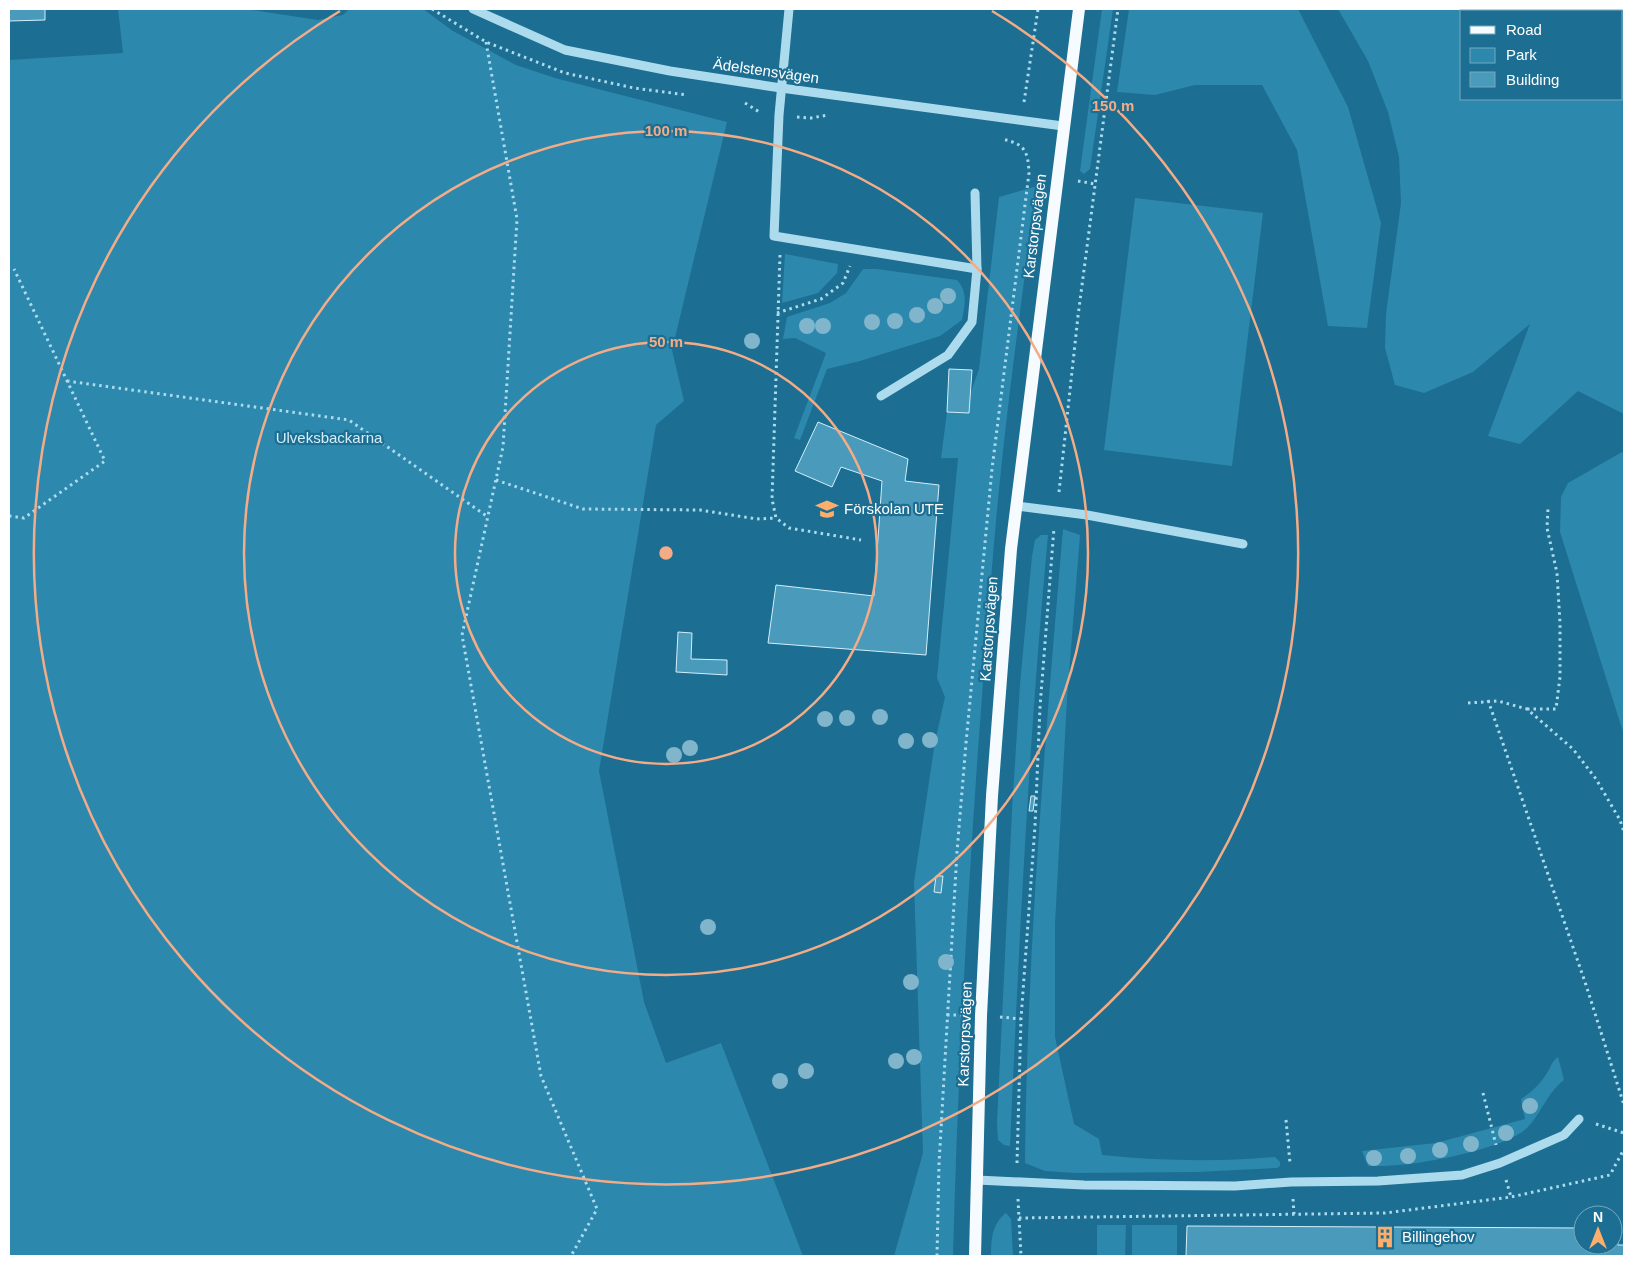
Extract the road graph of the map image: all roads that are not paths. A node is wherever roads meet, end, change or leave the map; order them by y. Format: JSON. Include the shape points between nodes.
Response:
{"nodes":[{"id":1,"x":474,"y":9,"type":"edge"},
{"id":2,"x":789,"y":9,"type":"edge"},
{"id":3,"x":1079,"y":9,"type":"edge"},
{"id":4,"x":781,"y":88,"type":"junction"},
{"id":5,"x":1063,"y":126,"type":"junction"},
{"id":6,"x":975,"y":193,"type":"dead end"},
{"id":7,"x":977,"y":269,"type":"junction"},
{"id":8,"x":882,"y":396,"type":"dead end"},
{"id":9,"x":1018,"y":506,"type":"junction"},
{"id":10,"x":1243,"y":544,"type":"dead end"},
{"id":11,"x":1579,"y":1119,"type":"road end"},
{"id":12,"x":977,"y":1180,"type":"junction"},
{"id":13,"x":975,"y":1256,"type":"edge"}],
"edges":[{"from":1,"to":4,"type":"street","name":"Ädelstensvägen","via":[[565,50]]},
{"from":2,"to":4,"type":"street"},
{"from":3,"to":5,"type":"main road","name":"Karstorpsvägen"},
{"from":4,"to":5,"type":"street","name":"Ädelstensvägen"},
{"from":4,"to":7,"type":"street","via":[[774,236]]},
{"from":5,"to":9,"type":"main road","name":"Karstorpsvägen"},
{"from":6,"to":7,"type":"street"},
{"from":7,"to":8,"type":"street","via":[[972,322],[948,355]]},
{"from":9,"to":10,"type":"street","via":[[1088,515]]},
{"from":9,"to":12,"type":"main road","name":"Karstorpsvägen","via":[[1011,549],[992,796]]},
{"from":11,"to":12,"type":"street","via":[[1564,1135],[1500,1163],[1462,1175],[1235,1186]]},
{"from":12,"to":13,"type":"main road","name":"Karstorpsvägen"}]}
